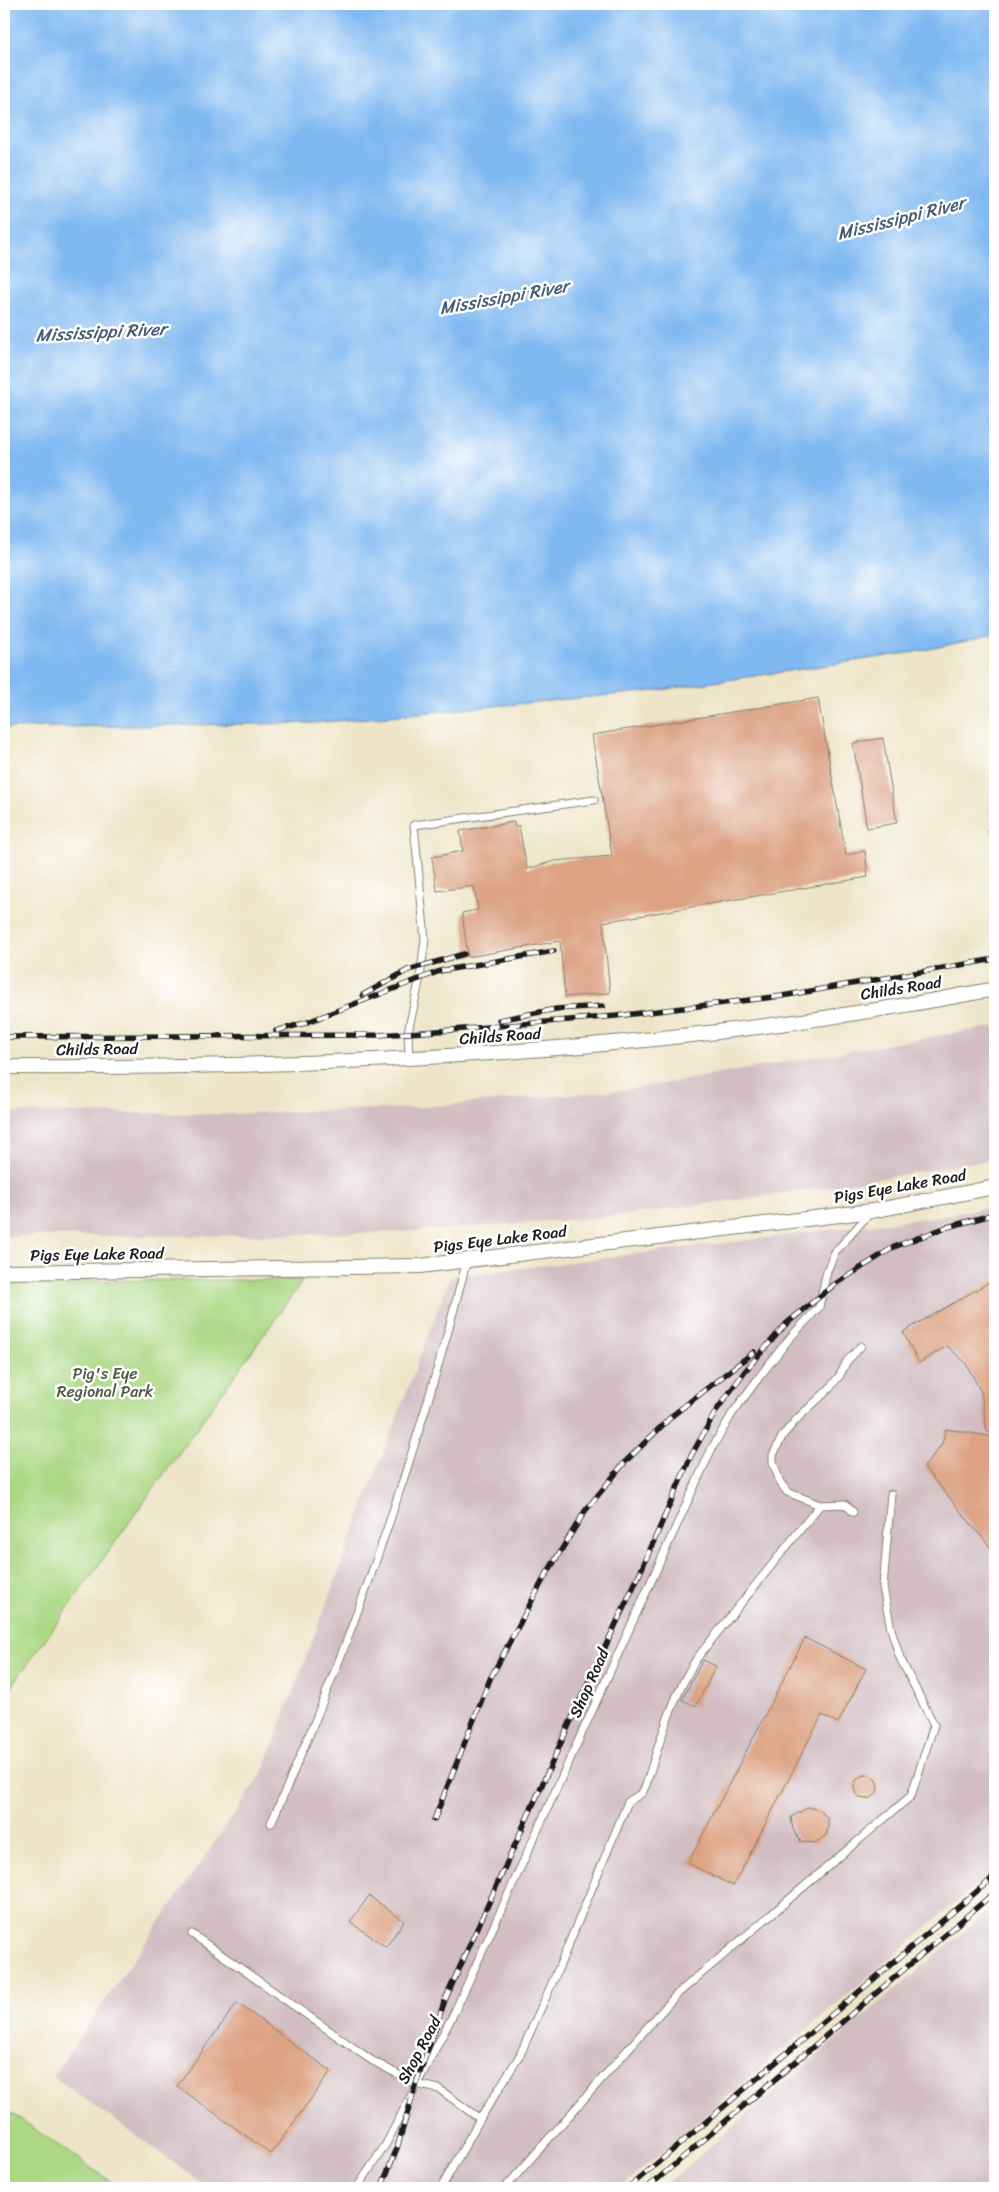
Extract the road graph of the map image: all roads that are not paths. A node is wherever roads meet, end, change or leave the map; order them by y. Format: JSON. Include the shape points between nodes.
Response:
{"nodes":[{"id":1,"x":594,"y":800,"type":"dead end"},
{"id":2,"x":995,"y":989,"type":"edge"},
{"id":3,"x":409,"y":1059,"type":"junction"},
{"id":4,"x":4,"y":1067,"type":"edge"},
{"id":5,"x":995,"y":1187,"type":"edge"},
{"id":6,"x":872,"y":1211,"type":"junction"},
{"id":7,"x":467,"y":1260,"type":"junction"},
{"id":8,"x":4,"y":1272,"type":"edge"},
{"id":9,"x":861,"y":1346,"type":"dead end"},
{"id":10,"x":891,"y":1494,"type":"dead end"},
{"id":11,"x":820,"y":1505,"type":"junction"},
{"id":12,"x":854,"y":1512,"type":"dead end"},
{"id":13,"x":271,"y":1823,"type":"dead end"},
{"id":14,"x":192,"y":1934,"type":"dead end"},
{"id":15,"x":416,"y":2084,"type":"junction"},
{"id":16,"x":480,"y":2119,"type":"junction"},
{"id":17,"x":357,"y":2188,"type":"edge"},
{"id":18,"x":441,"y":2188,"type":"edge"},
{"id":19,"x":506,"y":2188,"type":"edge"}],
"edges":[{"from":1,"to":3,"type":"lane","via":[[414,825],[425,939],[408,1032]]},
{"from":2,"to":3,"type":"street","name":"Childs Road","via":[[782,1025],[651,1041]]},
{"from":3,"to":4,"type":"street","name":"Childs Road"},
{"from":5,"to":6,"type":"street","name":"Pigs Eye Lake Road"},
{"from":6,"to":7,"type":"street","name":"Pigs Eye Lake Road"},
{"from":6,"to":15,"type":"lane","name":"Shop Road","via":[[835,1252],[827,1271],[820,1307],[760,1376],[712,1448],[455,2011]]},
{"from":7,"to":8,"type":"street","name":"Pigs Eye Lake Road","via":[[420,1266]]},
{"from":7,"to":13,"type":"lane","via":[[446,1342],[370,1578]]},
{"from":9,"to":11,"type":"lane","via":[[829,1389],[783,1435],[773,1455],[780,1482],[788,1492]]},
{"from":10,"to":19,"type":"lane","via":[[883,1587],[900,1658],[934,1725],[910,1796],[676,1995]]},
{"from":11,"to":12,"type":"lane","via":[[845,1504]]},
{"from":11,"to":16,"type":"lane","via":[[688,1672],[671,1709],[646,1785],[642,1793],[628,1802],[520,2055]]},
{"from":14,"to":15,"type":"lane","via":[[372,2060]]},
{"from":15,"to":16,"type":"lane","via":[[439,2089]]},
{"from":15,"to":17,"type":"lane","name":"Shop Road","via":[[386,2144]]},
{"from":16,"to":18,"type":"lane"}]}
